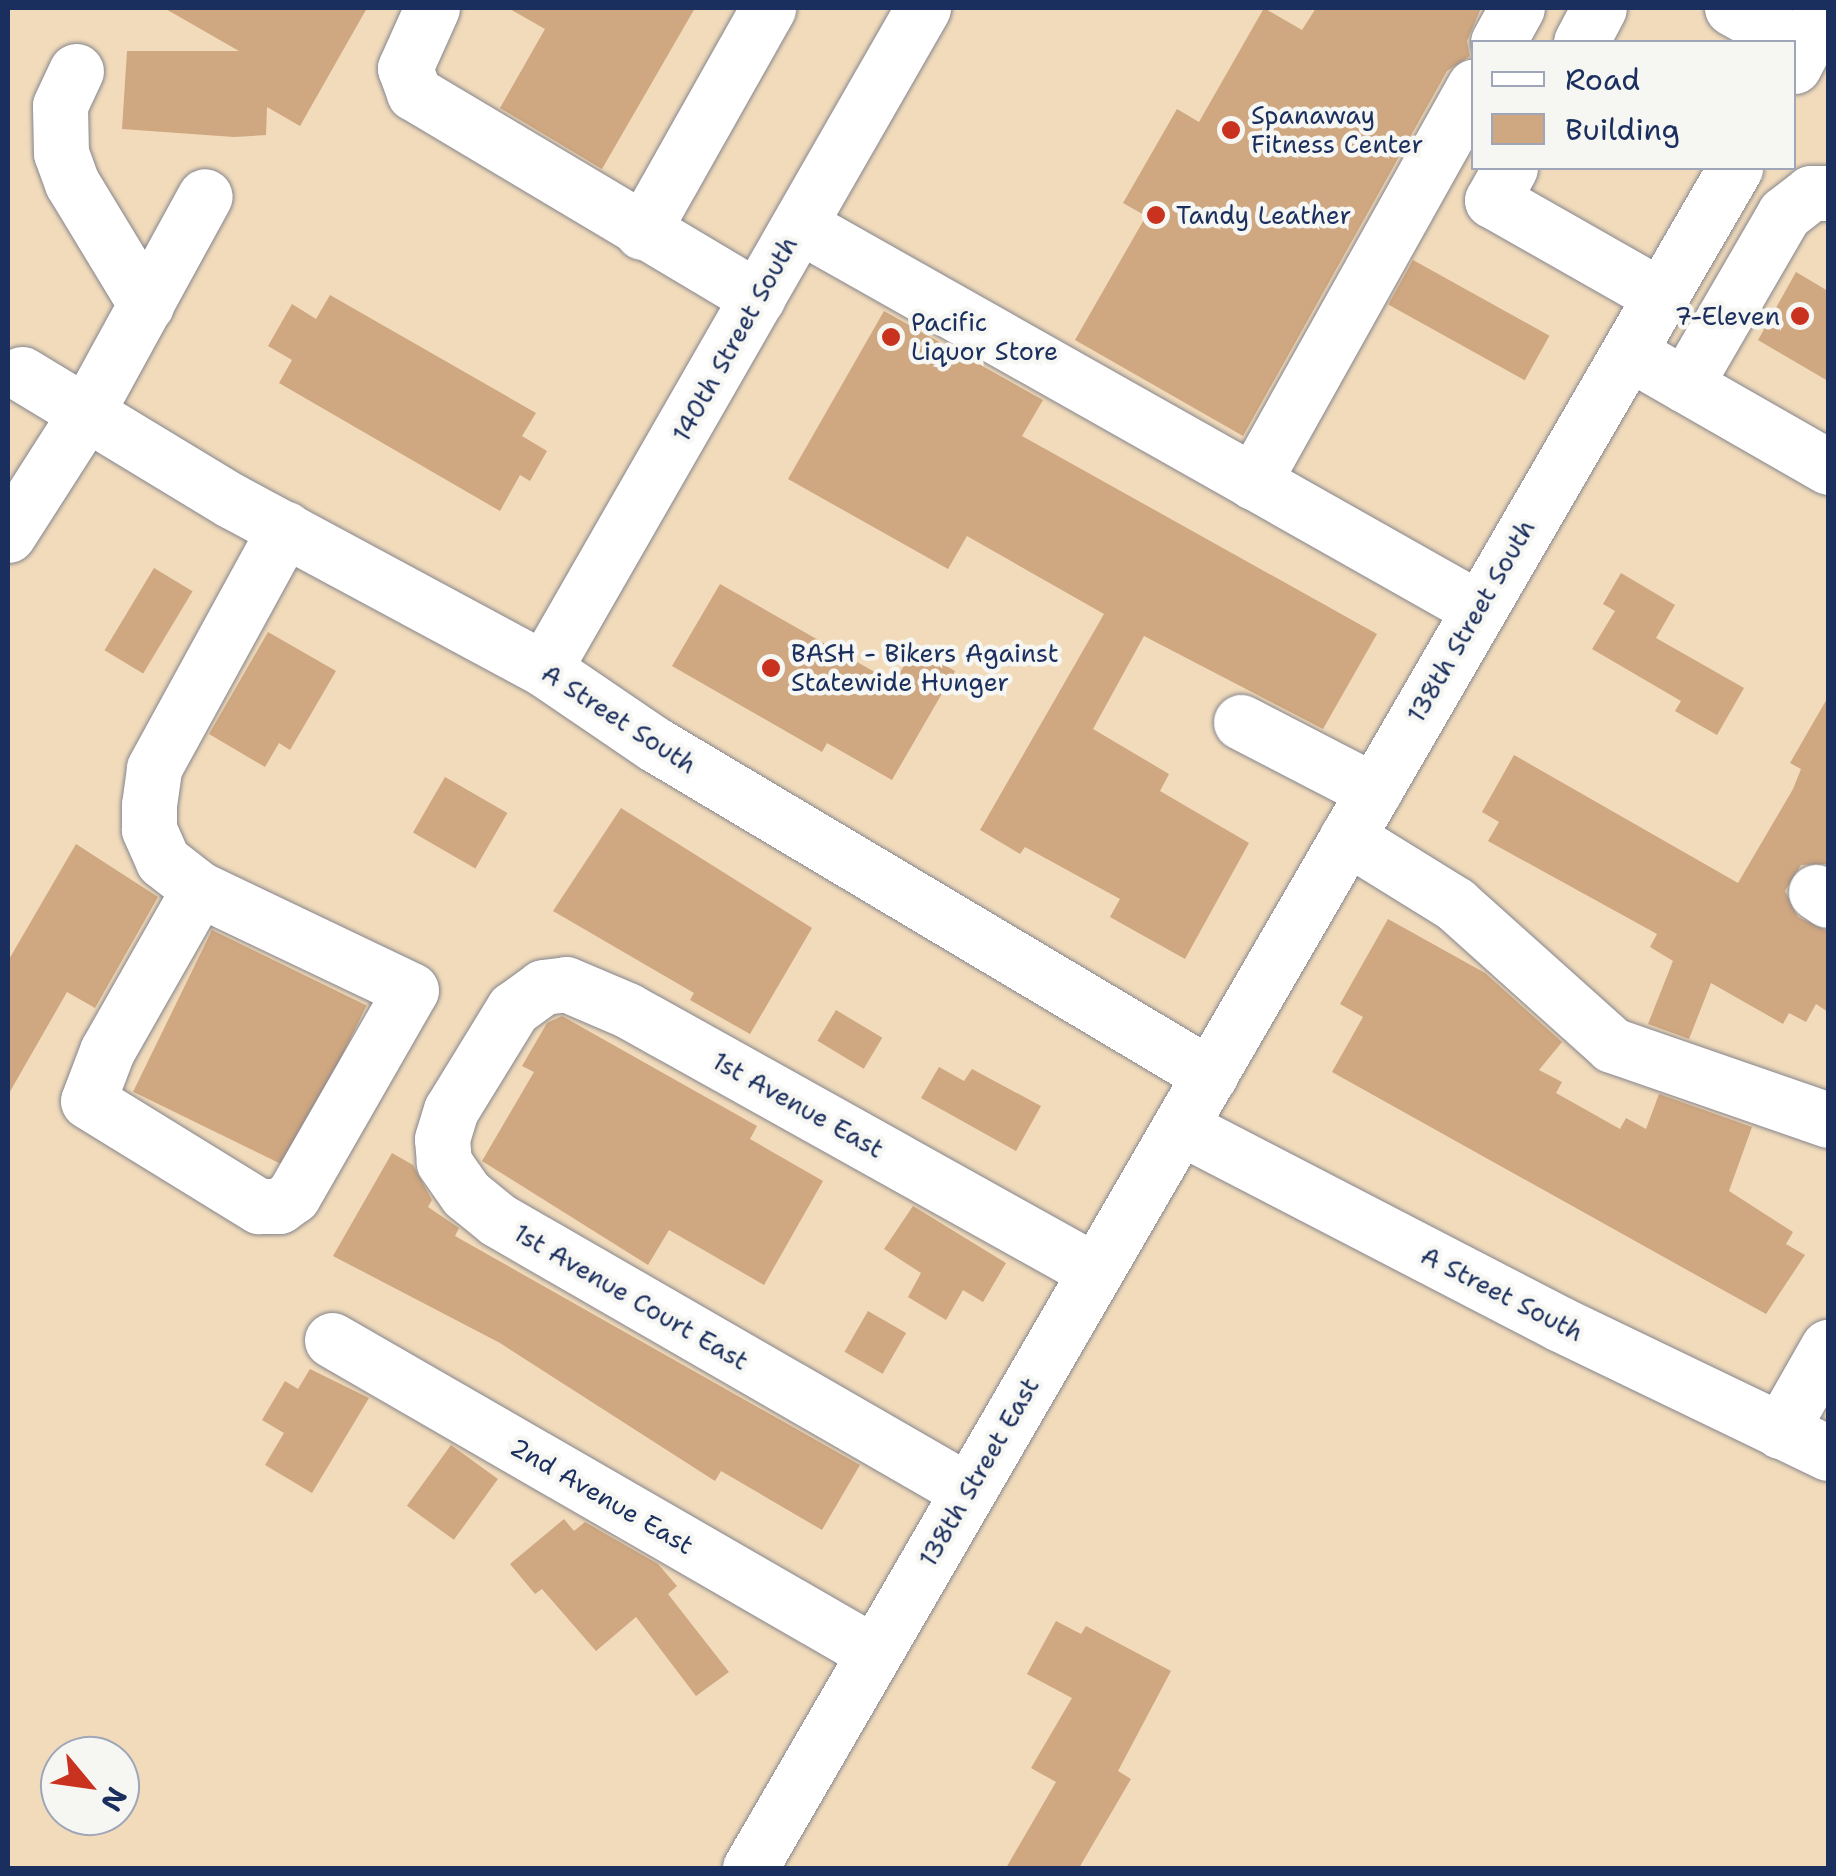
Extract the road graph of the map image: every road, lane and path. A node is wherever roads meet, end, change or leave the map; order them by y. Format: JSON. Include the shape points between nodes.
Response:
{"nodes":[{"id":1,"x":432,"y":8,"type":"edge"},
{"id":2,"x":768,"y":8,"type":"edge"},
{"id":3,"x":923,"y":8,"type":"edge"},
{"id":4,"x":1518,"y":8,"type":"edge"},
{"id":5,"x":1600,"y":8,"type":"edge"},
{"id":6,"x":1732,"y":8,"type":"edge"},
{"id":7,"x":1499,"y":40,"type":"edge"},
{"id":8,"x":1582,"y":40,"type":"edge"},
{"id":9,"x":1806,"y":45,"type":"edge"},
{"id":10,"x":76,"y":71,"type":"dead end"},
{"id":11,"x":1471,"y":91,"type":"edge"},
{"id":12,"x":1733,"y":170,"type":"edge"},
{"id":13,"x":1501,"y":184,"type":"edge"},
{"id":14,"x":1828,"y":192,"type":"edge"},
{"id":15,"x":205,"y":196,"type":"dead end"},
{"id":16,"x":799,"y":225,"type":"junction"},
{"id":17,"x":642,"y":232,"type":"junction"},
{"id":18,"x":1661,"y":296,"type":"junction"},
{"id":19,"x":758,"y":298,"type":"junction"},
{"id":20,"x":146,"y":305,"type":"junction"},
{"id":21,"x":1628,"y":352,"type":"junction"},
{"id":22,"x":22,"y":374,"type":"dead end"},
{"id":23,"x":1686,"y":384,"type":"junction"},
{"id":24,"x":86,"y":413,"type":"junction"},
{"id":25,"x":1824,"y":454,"type":"edge"},
{"id":26,"x":1253,"y":482,"type":"junction"},
{"id":27,"x":285,"y":529,"type":"junction"},
{"id":28,"x":8,"y":535,"type":"edge"},
{"id":29,"x":1479,"y":609,"type":"junction"},
{"id":30,"x":544,"y":670,"type":"junction"},
{"id":31,"x":1240,"y":722,"type":"dead end"},
{"id":32,"x":1360,"y":814,"type":"junction"},
{"id":33,"x":199,"y":889,"type":"junction"},
{"id":34,"x":502,"y":1022,"type":"joint"},
{"id":35,"x":1210,"y":1076,"type":"junction"},
{"id":36,"x":1828,"y":1120,"type":"edge"},
{"id":37,"x":1180,"y":1127,"type":"junction"},
{"id":38,"x":1094,"y":1270,"type":"junction"},
{"id":39,"x":332,"y":1340,"type":"dead end"},
{"id":40,"x":1828,"y":1348,"type":"edge"},
{"id":41,"x":1780,"y":1431,"type":"junction"},
{"id":42,"x":1828,"y":1453,"type":"edge"},
{"id":43,"x":968,"y":1492,"type":"junction"},
{"id":44,"x":873,"y":1652,"type":"junction"},
{"id":45,"x":750,"y":1868,"type":"edge"}],
"edges":[{"from":1,"to":17,"type":"street","via":[[405,68],[414,93]]},
{"from":2,"to":17,"type":"street"},
{"from":3,"to":16,"type":"street","name":"140th Street South"},
{"from":4,"to":7,"type":"street"},
{"from":5,"to":8,"type":"street"},
{"from":6,"to":9,"type":"street"},
{"from":10,"to":20,"type":"street","via":[[60,106],[61,153]]},
{"from":11,"to":26,"type":"street"},
{"from":12,"to":18,"type":"street","name":"138th Street South"},
{"from":13,"to":18,"type":"street"},
{"from":14,"to":23,"type":"street","via":[[1811,193],[1784,214]]},
{"from":15,"to":20,"type":"street"},
{"from":16,"to":19,"type":"street","name":"140th Street South"},
{"from":16,"to":26,"type":"street"},
{"from":17,"to":19,"type":"street"},
{"from":18,"to":21,"type":"street","name":"138th Street South"},
{"from":19,"to":30,"type":"street","name":"140th Street South"},
{"from":20,"to":24,"type":"street"},
{"from":21,"to":23,"type":"street"},
{"from":21,"to":29,"type":"street","name":"138th Street South"},
{"from":22,"to":24,"type":"street","name":"A Street South"},
{"from":23,"to":25,"type":"street"},
{"from":24,"to":27,"type":"street","name":"A Street South"},
{"from":24,"to":28,"type":"street"},
{"from":26,"to":29,"type":"street"},
{"from":27,"to":30,"type":"street","name":"A Street South"},
{"from":27,"to":33,"type":"street","via":[[154,768],[150,829],[164,861]]},
{"from":29,"to":32,"type":"street","name":"138th Street South"},
{"from":30,"to":35,"type":"street","name":"A Street South","via":[[656,745]]},
{"from":31,"to":32,"type":"street"},
{"from":32,"to":35,"type":"street","name":"138th Street South"},
{"from":32,"to":36,"type":"street","via":[[1612,1045]]},
{"from":33,"to":33,"type":"street","via":[[411,990],[293,1196],[279,1206],[259,1206],[88,1101],[107,1051]]},
{"from":34,"to":38,"type":"street","name":"1st Avenue East","via":[[532,993],[554,984],[600,996]]},
{"from":34,"to":43,"type":"street","name":"1st Avenue Court East","via":[[444,1124],[444,1162],[466,1194],[520,1234]]},
{"from":35,"to":37,"type":"street","name":"138th Street East"},
{"from":37,"to":38,"type":"street","name":"138th Street East"},
{"from":37,"to":41,"type":"street","name":"A Street South"},
{"from":38,"to":43,"type":"street","name":"138th Street East"},
{"from":39,"to":44,"type":"street","name":"2nd Avenue East"},
{"from":40,"to":41,"type":"street"},
{"from":41,"to":42,"type":"street","name":"A Street South"},
{"from":43,"to":44,"type":"street","name":"138th Street East"},
{"from":44,"to":45,"type":"street","name":"138th Street East"}]}
